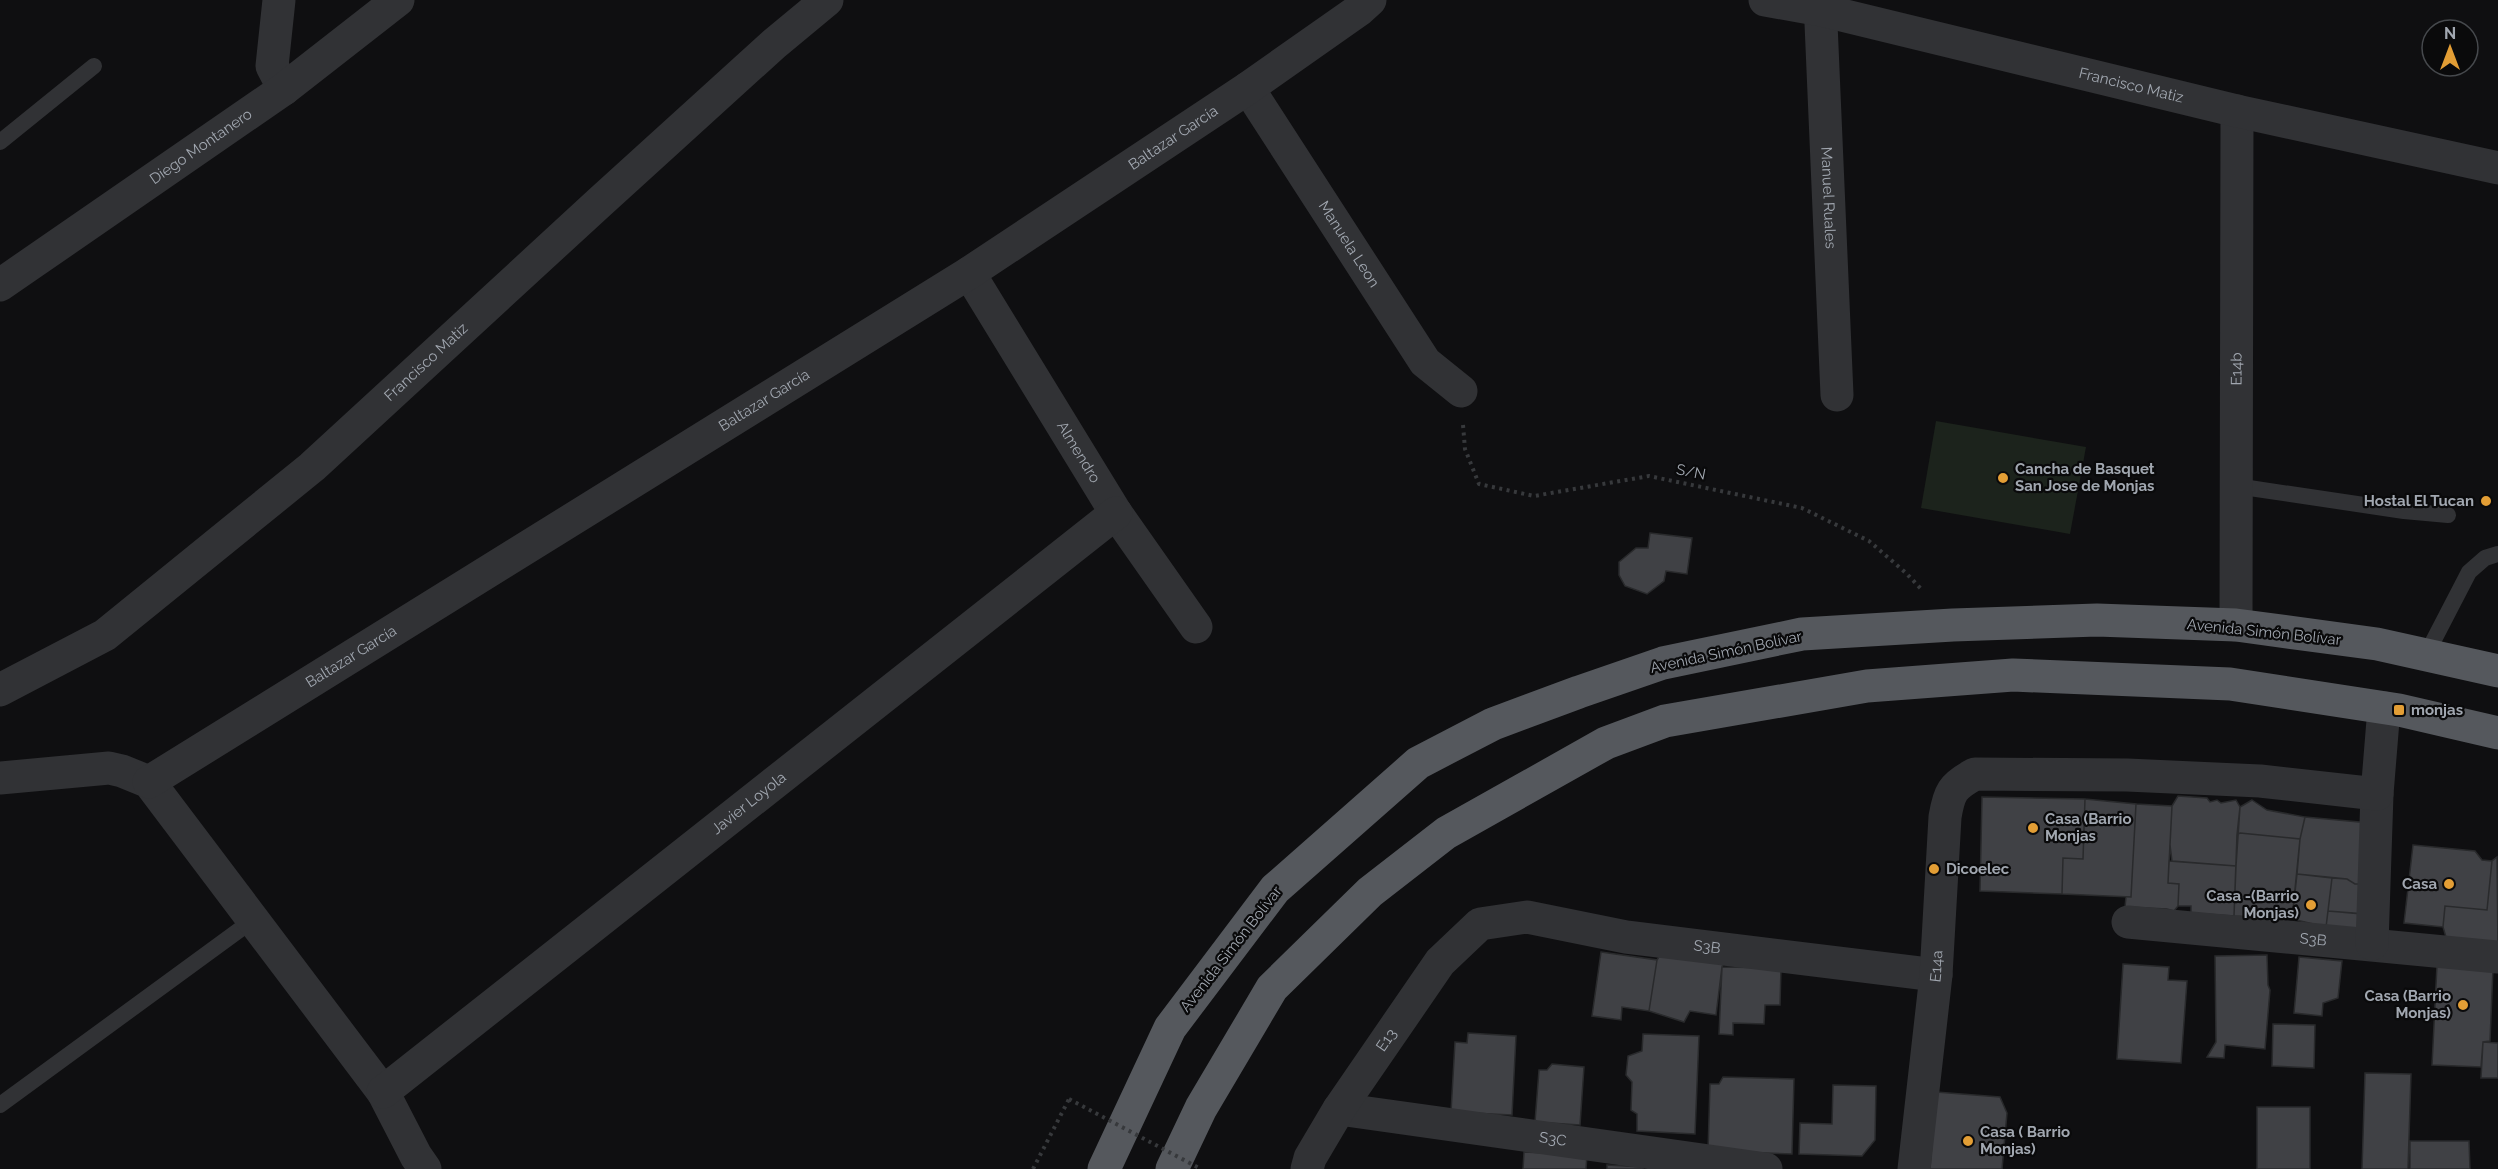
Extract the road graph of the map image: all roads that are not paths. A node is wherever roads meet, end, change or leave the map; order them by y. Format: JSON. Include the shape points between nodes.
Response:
{"nodes":[{"id":1,"x":279,"y":0,"type":"edge"},
{"id":2,"x":398,"y":0,"type":"edge"},
{"id":3,"x":827,"y":0,"type":"edge"},
{"id":4,"x":1370,"y":0,"type":"edge"},
{"id":5,"x":1765,"y":0,"type":"edge"},
{"id":6,"x":1821,"y":5,"type":"edge"},
{"id":7,"x":94,"y":66,"type":"dead end"},
{"id":8,"x":1248,"y":88,"type":"junction"},
{"id":9,"x":284,"y":89,"type":"junction"},
{"id":10,"x":2237,"y":111,"type":"junction"},
{"id":11,"x":0,"y":142,"type":"edge"},
{"id":12,"x":2498,"y":168,"type":"edge"},
{"id":13,"x":969,"y":273,"type":"junction"},
{"id":14,"x":0,"y":285,"type":"edge"},
{"id":15,"x":1461,"y":391,"type":"road end"},
{"id":16,"x":1837,"y":395,"type":"dead end"},
{"id":17,"x":2236,"y":486,"type":"junction"},
{"id":18,"x":1116,"y":513,"type":"junction"},
{"id":19,"x":2448,"y":515,"type":"dead end"},
{"id":20,"x":2498,"y":554,"type":"edge"},
{"id":21,"x":2236,"y":626,"type":"junction"},
{"id":22,"x":1196,"y":627,"type":"dead end"},
{"id":23,"x":2426,"y":655,"type":"junction"},
{"id":24,"x":2498,"y":671,"type":"edge"},
{"id":25,"x":0,"y":690,"type":"edge"},
{"id":26,"x":2384,"y":708,"type":"junction"},
{"id":27,"x":2498,"y":733,"type":"edge"},
{"id":28,"x":0,"y":778,"type":"edge"},
{"id":29,"x":149,"y":782,"type":"junction"},
{"id":30,"x":2378,"y":794,"type":"junction"},
{"id":31,"x":253,"y":920,"type":"junction"},
{"id":32,"x":2128,"y":922,"type":"dead end"},
{"id":33,"x":1480,"y":924,"type":"joint"},
{"id":34,"x":2372,"y":944,"type":"junction"},
{"id":35,"x":2498,"y":957,"type":"edge"},
{"id":36,"x":1936,"y":975,"type":"junction"},
{"id":37,"x":383,"y":1092,"type":"junction"},
{"id":38,"x":0,"y":1105,"type":"edge"},
{"id":39,"x":1339,"y":1109,"type":"junction"},
{"id":40,"x":413,"y":1165,"type":"edge"},
{"id":41,"x":1104,"y":1169,"type":"edge"},
{"id":42,"x":1172,"y":1169,"type":"edge"},
{"id":43,"x":1306,"y":1169,"type":"edge"},
{"id":44,"x":1766,"y":1169,"type":"edge"},
{"id":45,"x":1914,"y":1169,"type":"edge"}],
"edges":[{"from":1,"to":9,"type":"street","via":[[272,66]]},
{"from":2,"to":9,"type":"street","name":"Diego Montanero"},
{"from":3,"to":25,"type":"street","name":"Francisco Matiz","via":[[774,44],[312,467],[105,635]]},
{"from":4,"to":8,"type":"street","name":"Baltazar García"},
{"from":5,"to":6,"type":"street","name":"Francisco Matiz"},
{"from":6,"to":10,"type":"street","name":"Francisco Matiz"},
{"from":6,"to":16,"type":"street","name":"Manuel Ruales"},
{"from":7,"to":11,"type":"lane"},
{"from":8,"to":13,"type":"street","name":"Baltazar García"},
{"from":8,"to":15,"type":"street","name":"Manuela Leon","via":[[1425,362]]},
{"from":9,"to":14,"type":"street","name":"Diego Montanero"},
{"from":10,"to":12,"type":"street","name":"Francisco Matiz"},
{"from":10,"to":17,"type":"street","name":"E14b"},
{"from":13,"to":18,"type":"street","name":"Almendro"},
{"from":13,"to":29,"type":"street","name":"Baltazar García"},
{"from":17,"to":19,"type":"lane"},
{"from":17,"to":21,"type":"street","name":"E14b"},
{"from":18,"to":22,"type":"street","name":"Almendro"},
{"from":18,"to":37,"type":"street","name":"Javier Loyola"},
{"from":20,"to":23,"type":"lane","via":[[2485,558],[2469,572]]},
{"from":21,"to":23,"type":"highway","name":"Avenida Simón Bolívar","via":[[2377,644]]},
{"from":21,"to":41,"type":"highway","name":"Avenida Simón Bolívar","via":[[2097,620],[1802,634],[1663,663],[1493,724],[1418,763],[1275,889],[1170,1028]]},
{"from":23,"to":24,"type":"highway","name":"Avenida Simón Bolívar"},
{"from":26,"to":27,"type":"highway"},
{"from":26,"to":30,"type":"street"},
{"from":26,"to":42,"type":"highway","via":[[2230,684],[2013,675],[1867,686],[1665,721],[1606,743],[1446,833],[1370,892],[1272,988],[1201,1108]]},
{"from":28,"to":29,"type":"street","via":[[109,768]]},
{"from":29,"to":31,"type":"street"},
{"from":30,"to":34,"type":"street"},
{"from":30,"to":36,"type":"street","name":"E14a","via":[[2260,781],[1975,774],[1959,782],[1949,795]]},
{"from":31,"to":37,"type":"street"},
{"from":31,"to":38,"type":"lane"},
{"from":32,"to":34,"type":"street","name":"S3B"},
{"from":33,"to":36,"type":"street","name":"S3B","via":[[1527,917],[1626,937]]},
{"from":33,"to":39,"type":"street","name":"E13","via":[[1440,962]]},
{"from":34,"to":35,"type":"street","name":"S3B"},
{"from":36,"to":45,"type":"street","name":"E14a"},
{"from":37,"to":40,"type":"street"},
{"from":39,"to":43,"type":"street","name":"E13"},
{"from":39,"to":44,"type":"street","name":"S3C"}]}
